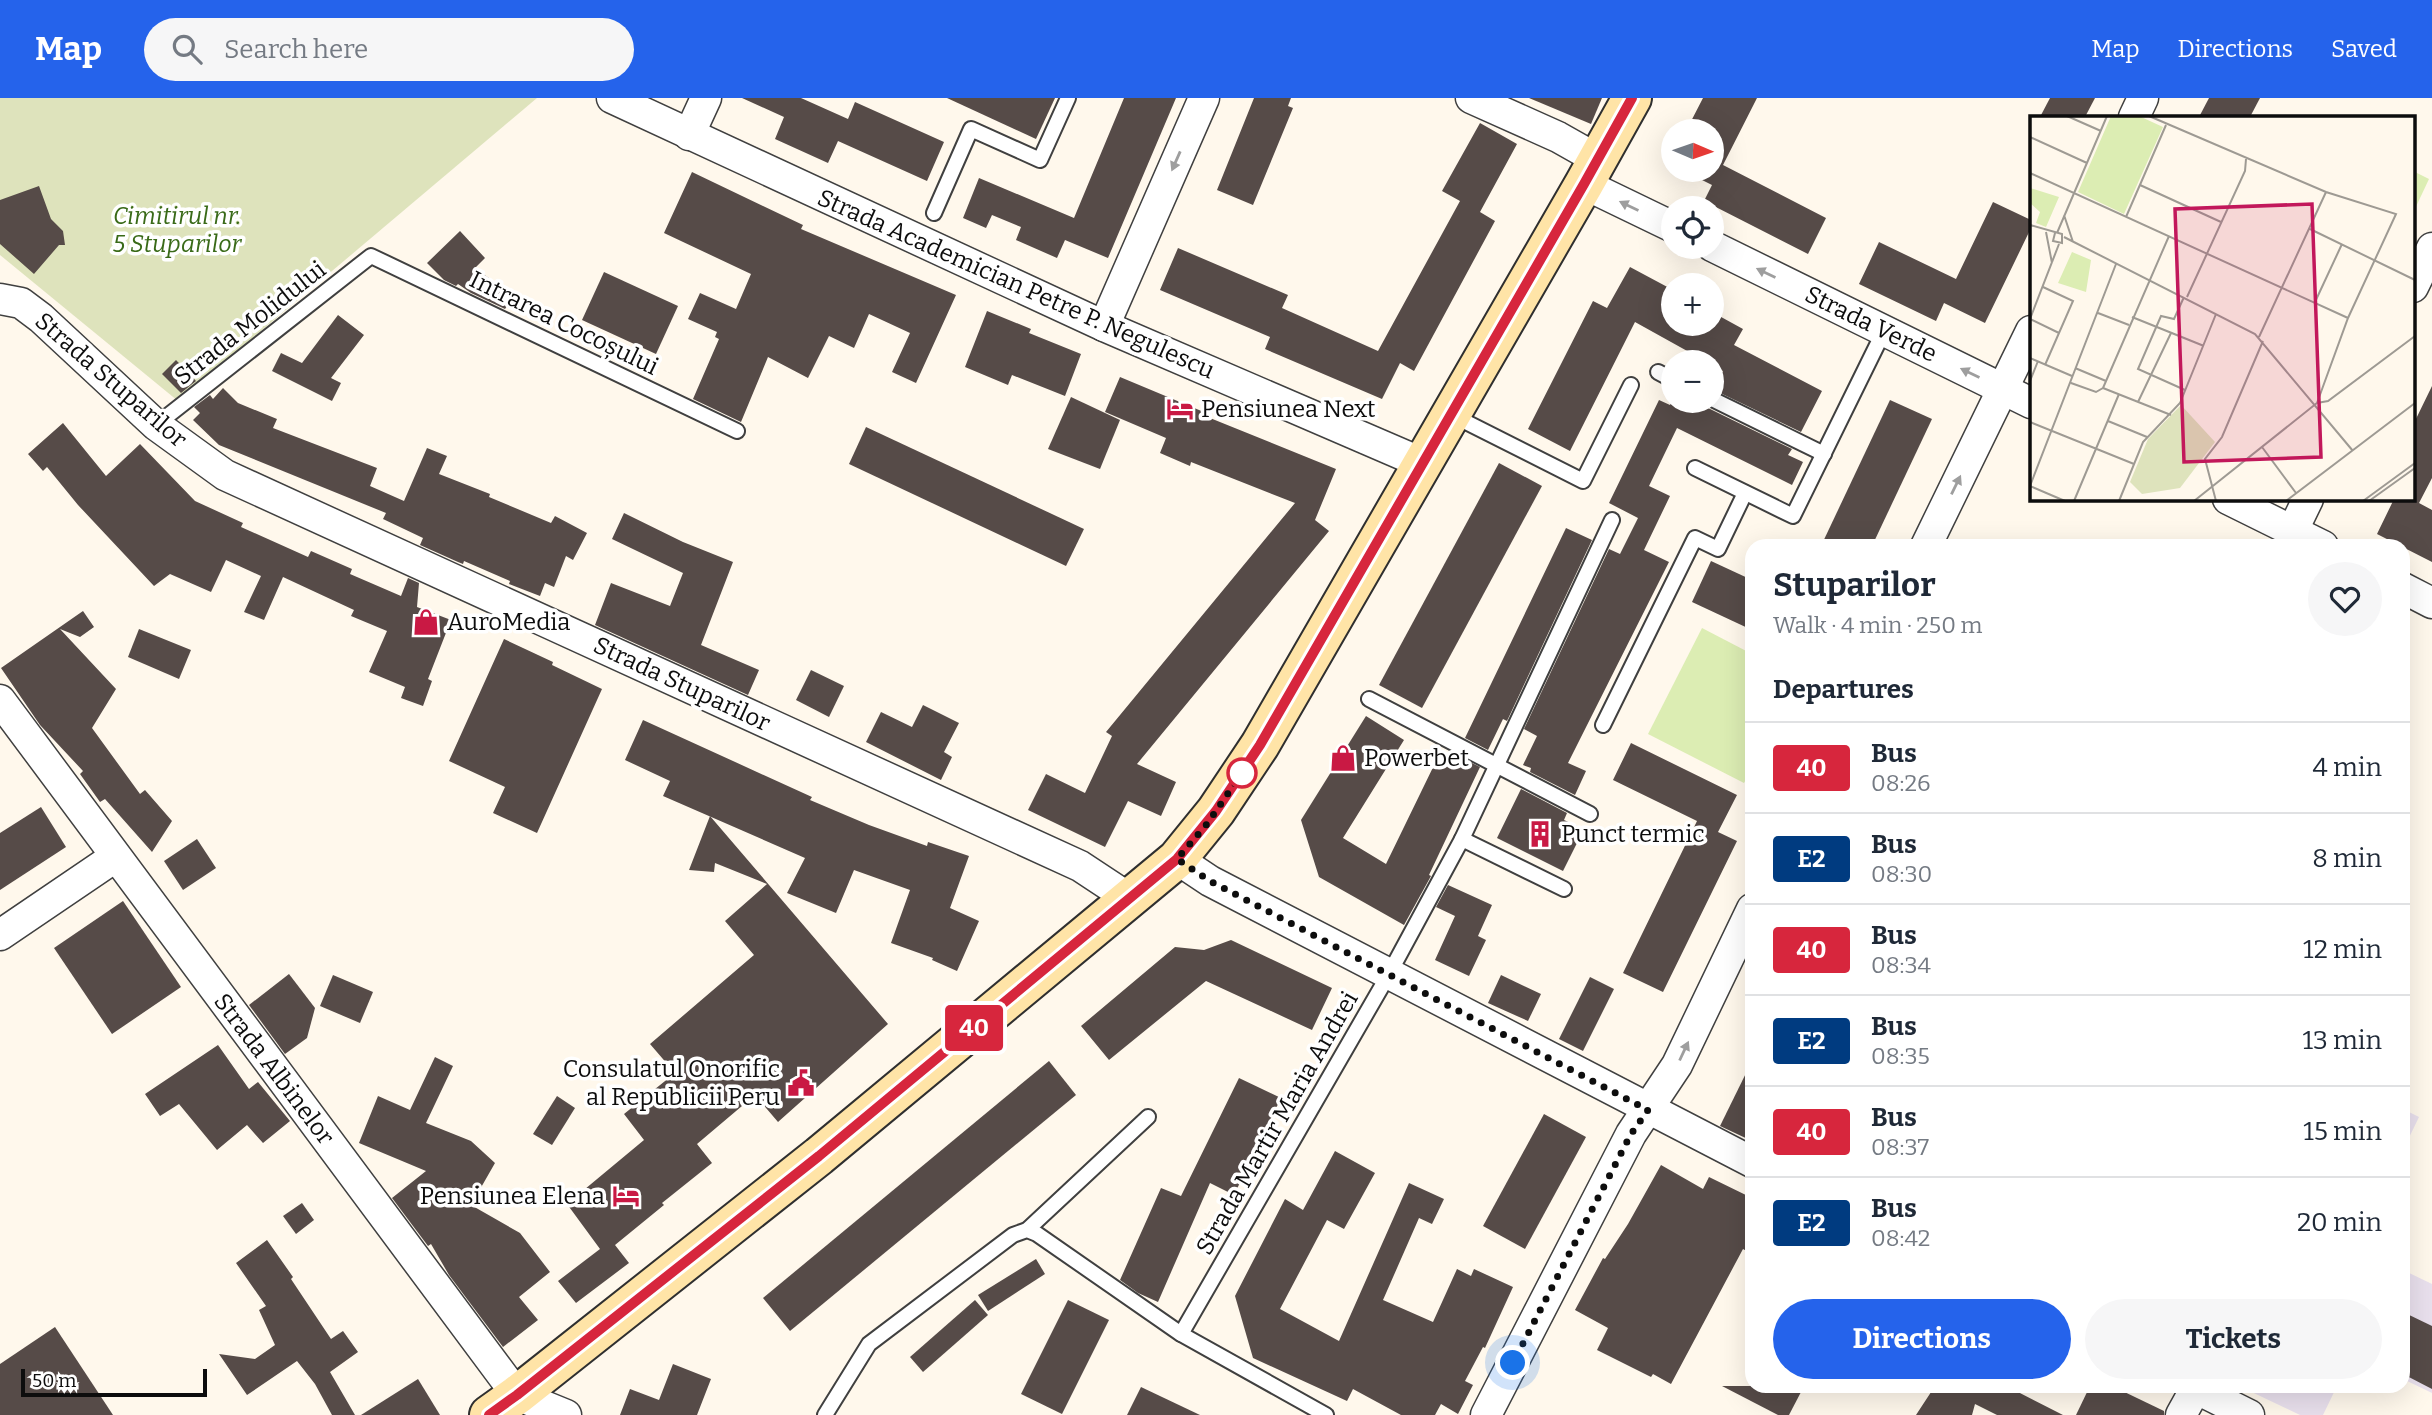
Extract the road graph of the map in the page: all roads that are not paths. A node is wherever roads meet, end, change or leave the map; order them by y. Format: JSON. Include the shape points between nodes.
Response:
{"nodes":[{"id":1,"x":612,"y":98,"type":"edge"},
{"id":2,"x":706,"y":98,"type":"edge"},
{"id":3,"x":1068,"y":98,"type":"edge"},
{"id":4,"x":1204,"y":98,"type":"edge"},
{"id":5,"x":1471,"y":98,"type":"edge"},
{"id":6,"x":1632,"y":98,"type":"edge"},
{"id":7,"x":2143,"y":98,"type":"edge"},
{"id":8,"x":2134,"y":116,"type":"edge"},
{"id":9,"x":689,"y":135,"type":"junction"},
{"id":10,"x":1590,"y":171,"type":"junction"},
{"id":11,"x":934,"y":213,"type":"dead end"},
{"id":12,"x":1661,"y":219,"type":"edge"},
{"id":13,"x":2432,"y":248,"type":"edge"},
{"id":14,"x":1724,"y":252,"type":"edge"},
{"id":15,"x":371,"y":256,"type":"joint"},
{"id":16,"x":2414,"y":285,"type":"edge"},
{"id":17,"x":0,"y":299,"type":"edge"},
{"id":18,"x":1104,"y":326,"type":"junction"},
{"id":19,"x":1884,"y":331,"type":"junction"},
{"id":20,"x":2030,"y":333,"type":"edge"},
{"id":21,"x":1658,"y":372,"type":"dead end"},
{"id":22,"x":1661,"y":374,"type":"edge"},
{"id":23,"x":1631,"y":385,"type":"dead end"},
{"id":24,"x":2003,"y":389,"type":"junction"},
{"id":25,"x":2030,"y":402,"type":"edge"},
{"id":26,"x":1724,"y":404,"type":"edge"},
{"id":27,"x":1450,"y":414,"type":"junction"},
{"id":28,"x":156,"y":425,"type":"junction"},
{"id":29,"x":737,"y":431,"type":"dead end"},
{"id":30,"x":1824,"y":454,"type":"junction"},
{"id":31,"x":1422,"y":463,"type":"junction"},
{"id":32,"x":1695,"y":468,"type":"dead end"},
{"id":33,"x":1745,"y":493,"type":"junction"},
{"id":34,"x":2230,"y":500,"type":"edge"},
{"id":35,"x":2308,"y":500,"type":"edge"},
{"id":36,"x":1612,"y":520,"type":"dead end"},
{"id":37,"x":2293,"y":530,"type":"junction"},
{"id":38,"x":1929,"y":539,"type":"edge"},
{"id":39,"x":2310,"y":539,"type":"edge"},
{"id":40,"x":2410,"y":592,"type":"edge"},
{"id":41,"x":2432,"y":603,"type":"edge"},
{"id":42,"x":1368,"y":699,"type":"dead end"},
{"id":43,"x":0,"y":700,"type":"edge"},
{"id":44,"x":1603,"y":725,"type":"dead end"},
{"id":45,"x":1497,"y":766,"type":"junction"},
{"id":46,"x":1590,"y":814,"type":"dead end"},
{"id":47,"x":1462,"y":839,"type":"junction"},
{"id":48,"x":115,"y":857,"type":"junction"},
{"id":49,"x":1177,"y":859,"type":"junction"},
{"id":50,"x":1564,"y":889,"type":"dead end"},
{"id":51,"x":1130,"y":899,"type":"junction"},
{"id":52,"x":1745,"y":924,"type":"edge"},
{"id":53,"x":0,"y":935,"type":"edge"},
{"id":54,"x":1389,"y":974,"type":"junction"},
{"id":55,"x":1648,"y":1110,"type":"junction"},
{"id":56,"x":1148,"y":1117,"type":"dead end"},
{"id":57,"x":1745,"y":1159,"type":"edge"},
{"id":58,"x":1027,"y":1230,"type":"junction"},
{"id":59,"x":1181,"y":1334,"type":"junction"},
{"id":60,"x":2190,"y":1393,"type":"edge"},
{"id":61,"x":2205,"y":1393,"type":"edge"},
{"id":62,"x":509,"y":1408,"type":"edge"},
{"id":63,"x":1492,"y":1413,"type":"edge"},
{"id":64,"x":566,"y":1415,"type":"edge"},
{"id":65,"x":825,"y":1415,"type":"edge"},
{"id":66,"x":1326,"y":1415,"type":"edge"},
{"id":67,"x":2181,"y":1415,"type":"edge"},
{"id":68,"x":2249,"y":1415,"type":"edge"}],
"edges":[{"from":1,"to":9,"type":"street","name":"Strada Academician Petre P. Negulescu"},
{"from":2,"to":9,"type":"street"},
{"from":3,"to":11,"type":"lane","via":[[1040,160],[971,129]]},
{"from":4,"to":18,"type":"street","one_way":true},
{"from":5,"to":10,"type":"street","via":[[1558,137]]},
{"from":6,"to":10,"type":"main road"},
{"from":7,"to":8,"type":"street"},
{"from":9,"to":18,"type":"street","name":"Strada Academician Petre P. Negulescu"},
{"from":12,"to":10,"type":"street","one_way":true},
{"from":10,"to":27,"type":"main road"},
{"from":13,"to":16,"type":"street"},
{"from":19,"to":14,"type":"street","name":"Strada Verde","one_way":true},
{"from":15,"to":28,"type":"lane","name":"Strada Molidului"},
{"from":15,"to":29,"type":"lane","name":"Intrarea Cocoșului"},
{"from":17,"to":28,"type":"street","name":"Strada Stuparilor","via":[[21,303],[41,317]]},
{"from":18,"to":31,"type":"street","name":"Strada Academician Petre P. Negulescu"},
{"from":24,"to":19,"type":"street","name":"Strada Verde","one_way":true},
{"from":19,"to":30,"type":"lane"},
{"from":20,"to":24,"type":"street"},
{"from":21,"to":22,"type":"lane"},
{"from":23,"to":27,"type":"lane","via":[[1583,481]]},
{"from":24,"to":25,"type":"street","name":"Strada Verde"},
{"from":38,"to":24,"type":"street","one_way":true},
{"from":26,"to":30,"type":"lane"},
{"from":27,"to":31,"type":"main road"},
{"from":28,"to":51,"type":"street","name":"Strada Stuparilor","via":[[225,475],[1080,866]]},
{"from":30,"to":33,"type":"lane","via":[[1793,516]]},
{"from":31,"to":49,"type":"main road","via":[[1260,745]]},
{"from":32,"to":33,"type":"lane"},
{"from":33,"to":44,"type":"lane","via":[[1718,549],[1695,538]]},
{"from":34,"to":37,"type":"street"},
{"from":35,"to":37,"type":"street"},
{"from":36,"to":45,"type":"lane","name":"Strada Martir Maria Andrei"},
{"from":37,"to":39,"type":"street"},
{"from":40,"to":41,"type":"street"},
{"from":42,"to":45,"type":"lane"},
{"from":43,"to":48,"type":"street","name":"Strada Albinelor"},
{"from":45,"to":46,"type":"lane"},
{"from":45,"to":47,"type":"lane","name":"Strada Martir Maria Andrei"},
{"from":47,"to":50,"type":"lane"},
{"from":47,"to":54,"type":"lane","name":"Strada Martir Maria Andrei"},
{"from":48,"to":53,"type":"street"},
{"from":48,"to":62,"type":"street","name":"Strada Albinelor"},
{"from":49,"to":51,"type":"main road"},
{"from":49,"to":54,"type":"street","via":[[1210,881]]},
{"from":51,"to":62,"type":"main road"},
{"from":55,"to":52,"type":"street","one_way":true,"via":[[1677,1065]]},
{"from":54,"to":55,"type":"street"},
{"from":54,"to":59,"type":"lane","name":"Strada Martir Maria Andrei"},
{"from":55,"to":57,"type":"street"},
{"from":55,"to":63,"type":"street","via":[[1631,1134]]},
{"from":56,"to":58,"type":"lane"},
{"from":58,"to":59,"type":"lane"},
{"from":58,"to":65,"type":"lane","via":[[1013,1235],[869,1344]]},
{"from":59,"to":66,"type":"lane"},
{"from":60,"to":67,"type":"street"},
{"from":61,"to":68,"type":"street"},
{"from":62,"to":64,"type":"street"}]}
